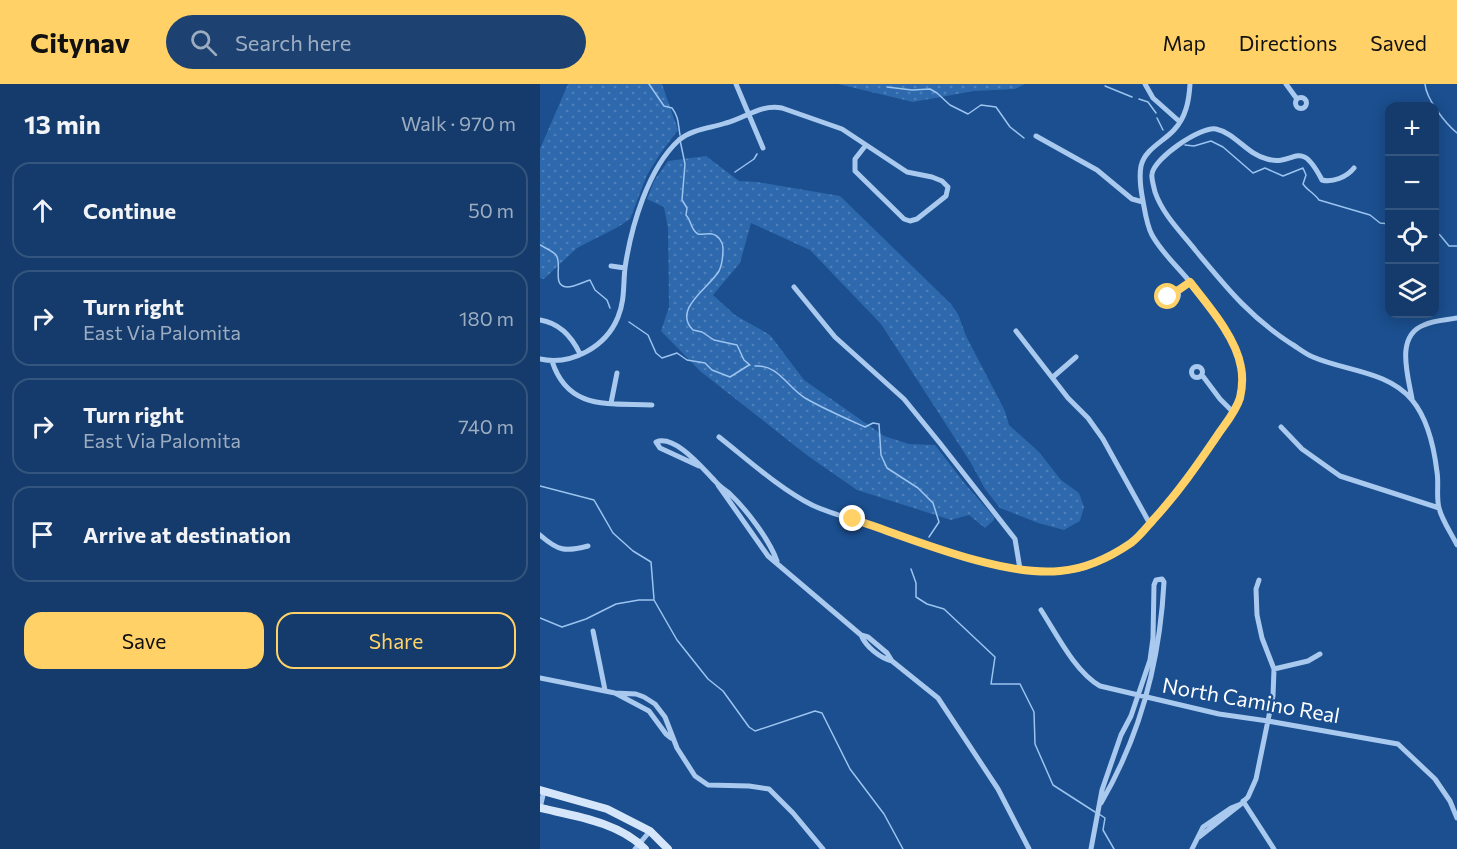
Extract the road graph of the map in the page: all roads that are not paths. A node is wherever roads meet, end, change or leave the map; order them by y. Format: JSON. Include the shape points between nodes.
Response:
{"nodes":[{"id":1,"x":736,"y":84,"type":"edge"},
{"id":2,"x":1144,"y":84,"type":"edge"},
{"id":3,"x":1190,"y":84,"type":"edge"},
{"id":4,"x":1286,"y":84,"type":"edge"},
{"id":5,"x":1297,"y":99,"type":"dead end"},
{"id":6,"x":749,"y":114,"type":"junction"},
{"id":7,"x":1180,"y":122,"type":"junction"},
{"id":8,"x":1036,"y":136,"type":"dead end"},
{"id":9,"x":866,"y":146,"type":"junction"},
{"id":10,"x":764,"y":148,"type":"dead end"},
{"id":11,"x":1354,"y":168,"type":"dead end"},
{"id":12,"x":1143,"y":202,"type":"junction"},
{"id":13,"x":611,"y":266,"type":"dead end"},
{"id":14,"x":625,"y":268,"type":"junction"},
{"id":15,"x":1190,"y":282,"type":"junction"},
{"id":16,"x":794,"y":287,"type":"dead end"},
{"id":17,"x":1177,"y":291,"type":"dead end"},
{"id":18,"x":1457,"y":318,"type":"edge"},
{"id":19,"x":540,"y":320,"type":"edge"},
{"id":20,"x":1016,"y":332,"type":"dead end"},
{"id":21,"x":580,"y":354,"type":"junction"},
{"id":22,"x":1076,"y":357,"type":"dead end"},
{"id":23,"x":540,"y":359,"type":"edge"},
{"id":24,"x":552,"y":361,"type":"junction"},
{"id":25,"x":617,"y":373,"type":"dead end"},
{"id":26,"x":1202,"y":375,"type":"dead end"},
{"id":27,"x":1053,"y":377,"type":"junction"},
{"id":28,"x":1412,"y":399,"type":"junction"},
{"id":29,"x":611,"y":403,"type":"junction"},
{"id":30,"x":652,"y":405,"type":"dead end"},
{"id":31,"x":1233,"y":412,"type":"junction"},
{"id":32,"x":1281,"y":427,"type":"dead end"},
{"id":33,"x":719,"y":437,"type":"dead end"},
{"id":34,"x":699,"y":466,"type":"junction"},
{"id":35,"x":1439,"y":508,"type":"junction"},
{"id":36,"x":1150,"y":524,"type":"junction"},
{"id":37,"x":540,"y":535,"type":"edge"},
{"id":38,"x":1457,"y":545,"type":"edge"},
{"id":39,"x":588,"y":546,"type":"dead end"},
{"id":40,"x":1020,"y":569,"type":"junction"},
{"id":41,"x":1259,"y":580,"type":"dead end"},
{"id":42,"x":1041,"y":610,"type":"dead end"},
{"id":43,"x":593,"y":631,"type":"dead end"},
{"id":44,"x":1320,"y":654,"type":"dead end"},
{"id":45,"x":1274,"y":669,"type":"junction"},
{"id":46,"x":540,"y":678,"type":"edge"},
{"id":47,"x":606,"y":690,"type":"junction"},
{"id":48,"x":615,"y":693,"type":"junction"},
{"id":49,"x":1142,"y":697,"type":"junction"},
{"id":50,"x":1268,"y":721,"type":"junction"},
{"id":51,"x":672,"y":738,"type":"junction"},
{"id":52,"x":542,"y":791,"type":"edge"},
{"id":53,"x":1242,"y":802,"type":"junction"},
{"id":54,"x":1101,"y":804,"type":"junction"},
{"id":55,"x":540,"y":808,"type":"edge"},
{"id":56,"x":1457,"y":818,"type":"edge"},
{"id":57,"x":650,"y":831,"type":"junction"},
{"id":58,"x":637,"y":846,"type":"edge"},
{"id":59,"x":645,"y":849,"type":"edge"},
{"id":60,"x":668,"y":849,"type":"edge"},
{"id":61,"x":823,"y":849,"type":"edge"},
{"id":62,"x":1029,"y":849,"type":"edge"},
{"id":63,"x":1090,"y":849,"type":"edge"},
{"id":64,"x":1192,"y":849,"type":"edge"},
{"id":65,"x":1274,"y":849,"type":"edge"}],
"edges":[{"from":1,"to":6,"type":"street"},
{"from":2,"to":7,"type":"street"},
{"from":3,"to":7,"type":"street","via":[[1188,105]]},
{"from":4,"to":5,"type":"street"},
{"from":6,"to":9,"type":"street","via":[[761,108],[782,108],[842,129]]},
{"from":6,"to":10,"type":"street"},
{"from":6,"to":14,"type":"street","via":[[689,134],[667,152],[639,211]]},
{"from":7,"to":12,"type":"street","via":[[1144,159]]},
{"from":8,"to":12,"type":"street","via":[[1097,170],[1132,199]]},
{"from":9,"to":9,"type":"street","via":[[852,166],[908,223],[948,192],[942,181],[907,172]]},
{"from":11,"to":28,"type":"street","via":[[1340,177],[1322,180],[1308,158],[1297,155],[1266,159],[1221,131],[1209,129],[1168,153],[1152,173],[1166,214],[1252,315],[1313,357],[1385,380]]},
{"from":12,"to":15,"type":"street","via":[[1151,234]]},
{"from":13,"to":14,"type":"street"},
{"from":14,"to":21,"type":"street","via":[[624,300],[614,325],[593,349]]},
{"from":15,"to":17,"type":"street"},
{"from":15,"to":31,"type":"street","via":[[1216,315],[1241,366],[1242,386]]},
{"from":16,"to":40,"type":"street","via":[[835,337],[904,399],[939,441],[1015,538]]},
{"from":18,"to":28,"type":"street","via":[[1429,323],[1411,333],[1406,343],[1406,359]]},
{"from":19,"to":21,"type":"street","via":[[563,330]]},
{"from":20,"to":27,"type":"street"},
{"from":21,"to":24,"type":"street"},
{"from":22,"to":27,"type":"street"},
{"from":23,"to":24,"type":"street"},
{"from":24,"to":29,"type":"street","via":[[561,382],[574,394],[590,402]]},
{"from":25,"to":29,"type":"street"},
{"from":26,"to":31,"type":"street"},
{"from":27,"to":36,"type":"street","via":[[1103,439]]},
{"from":28,"to":35,"type":"street","via":[[1432,444]]},
{"from":29,"to":30,"type":"street"},
{"from":31,"to":36,"type":"street","via":[[1193,473]]},
{"from":32,"to":35,"type":"street","via":[[1302,449],[1340,476]]},
{"from":33,"to":40,"type":"street","via":[[813,505],[932,546]]},
{"from":34,"to":34,"type":"street","via":[[671,442],[656,442],[660,448]]},
{"from":34,"to":62,"type":"street","via":[[753,522],[777,561],[938,698],[998,789]]},
{"from":35,"to":38,"type":"street"},
{"from":36,"to":40,"type":"street","via":[[1133,542],[1085,567],[1038,572]]},
{"from":37,"to":39,"type":"street","via":[[558,549]]},
{"from":41,"to":45,"type":"street","via":[[1259,627]]},
{"from":42,"to":49,"type":"street","name":"North Camino Real","via":[[1089,679],[1105,688]]},
{"from":43,"to":47,"type":"street"},
{"from":44,"to":45,"type":"street"},
{"from":45,"to":50,"type":"street","via":[[1274,696]]},
{"from":46,"to":47,"type":"street"},
{"from":47,"to":48,"type":"street"},
{"from":48,"to":51,"type":"street","via":[[649,711]]},
{"from":48,"to":51,"type":"street","via":[[636,694],[655,704],[665,717]]},
{"from":49,"to":49,"type":"street","via":[[1158,644],[1162,579],[1154,585],[1153,638]]},
{"from":49,"to":50,"type":"street","name":"North Camino Real"},
{"from":49,"to":54,"type":"street","via":[[1139,721]]},
{"from":49,"to":54,"type":"street","via":[[1121,735]]},
{"from":50,"to":53,"type":"street","via":[[1256,779]]},
{"from":50,"to":56,"type":"street","name":"North Camino Real","via":[[1398,744],[1435,778]]},
{"from":51,"to":61,"type":"street","via":[[695,776],[708,785],[768,789]]},
{"from":52,"to":55,"type":"street"},
{"from":52,"to":57,"type":"main road","via":[[607,809]]},
{"from":53,"to":64,"type":"street","via":[[1199,837]]},
{"from":53,"to":65,"type":"street"},
{"from":54,"to":63,"type":"street"},
{"from":55,"to":58,"type":"main road","via":[[621,832]]},
{"from":57,"to":58,"type":"street"},
{"from":57,"to":60,"type":"main road"},
{"from":58,"to":59,"type":"main road"}]}
